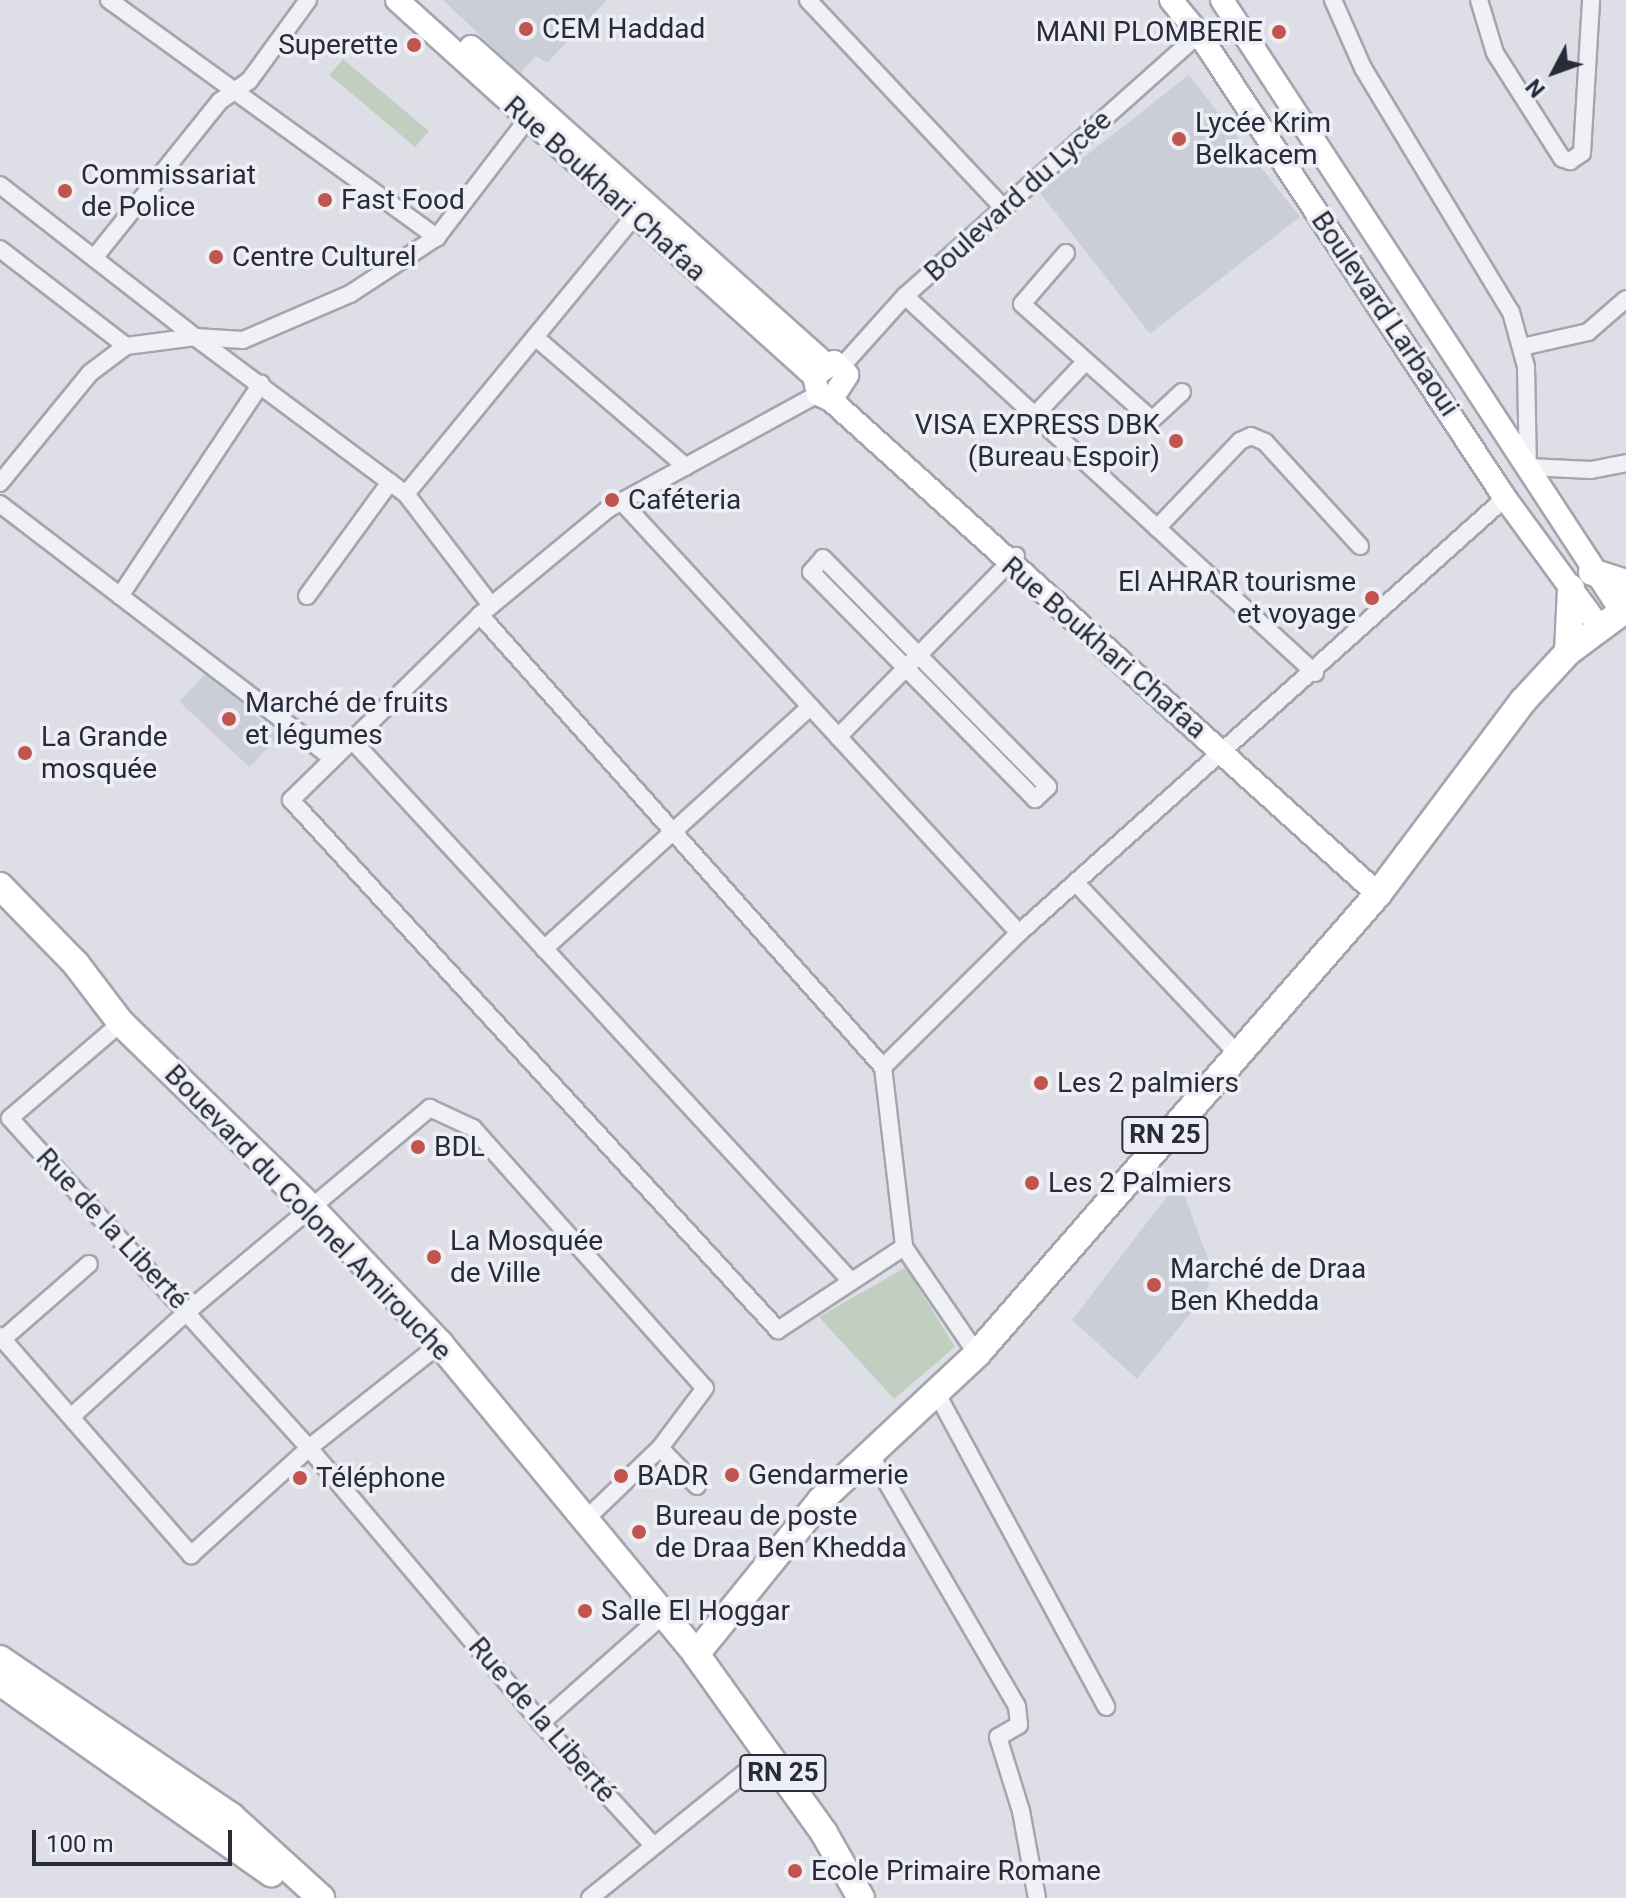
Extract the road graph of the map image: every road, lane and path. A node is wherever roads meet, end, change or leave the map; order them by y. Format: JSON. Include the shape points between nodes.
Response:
{"nodes":[{"id":1,"x":109,"y":0,"type":"edge"},
{"id":2,"x":308,"y":0,"type":"edge"},
{"id":3,"x":397,"y":0,"type":"edge"},
{"id":4,"x":418,"y":0,"type":"edge"},
{"id":5,"x":808,"y":0,"type":"edge"},
{"id":6,"x":1171,"y":0,"type":"edge"},
{"id":7,"x":1222,"y":0,"type":"edge"},
{"id":8,"x":1333,"y":0,"type":"edge"},
{"id":9,"x":1479,"y":0,"type":"edge"},
{"id":10,"x":1591,"y":0,"type":"edge"},
{"id":11,"x":1199,"y":34,"type":"junction"},
{"id":12,"x":234,"y":91,"type":"junction"},
{"id":13,"x":532,"y":113,"type":"junction"},
{"id":14,"x":0,"y":185,"type":"edge"},
{"id":15,"x":1005,"y":210,"type":"junction"},
{"id":16,"x":634,"y":216,"type":"junction"},
{"id":17,"x":437,"y":237,"type":"junction"},
{"id":18,"x":0,"y":249,"type":"edge"},
{"id":19,"x":1066,"y":253,"type":"dead end"},
{"id":20,"x":94,"y":258,"type":"junction"},
{"id":21,"x":905,"y":296,"type":"junction"},
{"id":22,"x":1626,"y":299,"type":"edge"},
{"id":23,"x":195,"y":337,"type":"junction"},
{"id":24,"x":535,"y":337,"type":"junction"},
{"id":25,"x":126,"y":346,"type":"junction"},
{"id":26,"x":1522,"y":347,"type":"junction"},
{"id":27,"x":1086,"y":361,"type":"junction"},
{"id":28,"x":828,"y":382,"type":"junction"},
{"id":29,"x":261,"y":384,"type":"junction"},
{"id":30,"x":1182,"y":392,"type":"dead end"},
{"id":31,"x":1035,"y":415,"type":"junction"},
{"id":32,"x":1529,"y":438,"type":"junction"},
{"id":33,"x":1626,"y":463,"type":"edge"},
{"id":34,"x":1551,"y":466,"type":"junction"},
{"id":35,"x":686,"y":467,"type":"junction"},
{"id":36,"x":1528,"y":467,"type":"junction"},
{"id":37,"x":390,"y":482,"type":"junction"},
{"id":38,"x":0,"y":483,"type":"edge"},
{"id":39,"x":406,"y":494,"type":"junction"},
{"id":40,"x":1505,"y":498,"type":"junction"},
{"id":41,"x":622,"y":502,"type":"junction"},
{"id":42,"x":0,"y":504,"type":"edge"},
{"id":43,"x":1157,"y":528,"type":"junction"},
{"id":44,"x":1360,"y":546,"type":"dead end"},
{"id":45,"x":1013,"y":561,"type":"junction"},
{"id":46,"x":1592,"y":572,"type":"junction"},
{"id":47,"x":1626,"y":583,"type":"edge"},
{"id":48,"x":1571,"y":588,"type":"junction"},
{"id":49,"x":120,"y":596,"type":"junction"},
{"id":50,"x":307,"y":596,"type":"dead end"},
{"id":51,"x":486,"y":610,"type":"junction"},
{"id":52,"x":1624,"y":611,"type":"edge"},
{"id":53,"x":1600,"y":628,"type":"junction"},
{"id":54,"x":1568,"y":652,"type":"junction"},
{"id":55,"x":919,"y":656,"type":"junction"},
{"id":56,"x":907,"y":669,"type":"junction"},
{"id":57,"x":1315,"y":673,"type":"junction"},
{"id":58,"x":810,"y":707,"type":"junction"},
{"id":59,"x":838,"y":737,"type":"junction"},
{"id":60,"x":351,"y":739,"type":"junction"},
{"id":61,"x":1229,"y":750,"type":"junction"},
{"id":62,"x":331,"y":757,"type":"junction"},
{"id":63,"x":673,"y":832,"type":"junction"},
{"id":64,"x":1076,"y":883,"type":"junction"},
{"id":65,"x":0,"y":886,"type":"edge"},
{"id":66,"x":1380,"y":889,"type":"junction"},
{"id":67,"x":1019,"y":933,"type":"junction"},
{"id":68,"x":544,"y":949,"type":"junction"},
{"id":69,"x":121,"y":1023,"type":"junction"},
{"id":70,"x":1237,"y":1053,"type":"junction"},
{"id":71,"x":883,"y":1067,"type":"junction"},
{"id":72,"x":5,"y":1120,"type":"edge"},
{"id":73,"x":313,"y":1210,"type":"junction"},
{"id":74,"x":904,"y":1247,"type":"junction"},
{"id":75,"x":89,"y":1264,"type":"dead end"},
{"id":76,"x":851,"y":1281,"type":"junction"},
{"id":77,"x":188,"y":1311,"type":"junction"},
{"id":78,"x":1,"y":1337,"type":"edge"},
{"id":79,"x":440,"y":1344,"type":"junction"},
{"id":80,"x":977,"y":1354,"type":"junction"},
{"id":81,"x":936,"y":1392,"type":"junction"},
{"id":82,"x":71,"y":1417,"type":"junction"},
{"id":83,"x":309,"y":1448,"type":"junction"},
{"id":84,"x":660,"y":1448,"type":"junction"},
{"id":85,"x":869,"y":1452,"type":"junction"},
{"id":86,"x":697,"y":1486,"type":"dead end"},
{"id":87,"x":583,"y":1522,"type":"junction"},
{"id":88,"x":663,"y":1615,"type":"junction"},
{"id":89,"x":696,"y":1654,"type":"junction"},
{"id":90,"x":0,"y":1659,"type":"edge"},
{"id":91,"x":0,"y":1682,"type":"edge"},
{"id":92,"x":1106,"y":1707,"type":"dead end"},
{"id":93,"x":541,"y":1723,"type":"junction"},
{"id":94,"x":769,"y":1753,"type":"junction"},
{"id":95,"x":652,"y":1844,"type":"junction"},
{"id":96,"x":1035,"y":1897,"type":"edge"},
{"id":97,"x":299,"y":1898,"type":"edge"},
{"id":98,"x":321,"y":1898,"type":"edge"},
{"id":99,"x":590,"y":1898,"type":"edge"},
{"id":100,"x":861,"y":1898,"type":"edge"}],
"edges":[{"from":1,"to":12,"type":"street"},
{"from":2,"to":12,"type":"street","via":[[249,81]]},
{"from":3,"to":13,"type":"main road","name":"Rue Boukhari Chafaa"},
{"from":4,"to":13,"type":"main road","name":"Rue Boukhari Chafaa"},
{"from":5,"to":15,"type":"street"},
{"from":6,"to":11,"type":"main road","name":"Boulevard Larbaoui"},
{"from":7,"to":36,"type":"main road","name":"Boulevard Larbaoui"},
{"from":8,"to":26,"type":"street","via":[[1363,68],[1511,312]]},
{"from":9,"to":10,"type":"street","via":[[1495,53],[1562,158],[1570,161],[1582,153]]},
{"from":11,"to":15,"type":"street","name":"Boulevard du Lycée"},
{"from":11,"to":40,"type":"main road","name":"Boulevard Larbaoui"},
{"from":12,"to":17,"type":"street"},
{"from":12,"to":20,"type":"street","via":[[220,101]]},
{"from":13,"to":16,"type":"main road","name":"Rue Boukhari Chafaa"},
{"from":13,"to":17,"type":"street"},
{"from":13,"to":28,"type":"main road","name":"Rue Boukhari Chafaa"},
{"from":14,"to":20,"type":"street"},
{"from":15,"to":21,"type":"street","name":"Boulevard du Lycée"},
{"from":16,"to":24,"type":"street"},
{"from":16,"to":28,"type":"main road","name":"Rue Boukhari Chafaa"},
{"from":17,"to":23,"type":"street","via":[[350,294],[243,340]]},
{"from":18,"to":25,"type":"street"},
{"from":19,"to":27,"type":"street","via":[[1022,304]]},
{"from":20,"to":23,"type":"street"},
{"from":21,"to":28,"type":"street","name":"Boulevard du Lycée"},
{"from":21,"to":31,"type":"street"},
{"from":22,"to":26,"type":"street","via":[[1588,332]]},
{"from":23,"to":25,"type":"street"},
{"from":23,"to":29,"type":"street"},
{"from":24,"to":35,"type":"street"},
{"from":24,"to":39,"type":"street"},
{"from":25,"to":38,"type":"street","via":[[90,373]]},
{"from":26,"to":32,"type":"street"},
{"from":27,"to":30,"type":"street","via":[[1152,420]]},
{"from":27,"to":31,"type":"street"},
{"from":28,"to":35,"type":"street","name":"Boulevard du Lycée"},
{"from":28,"to":45,"type":"main road","name":"Rue Boukhari Chafaa"},
{"from":29,"to":37,"type":"street"},
{"from":29,"to":49,"type":"street"},
{"from":31,"to":43,"type":"street"},
{"from":32,"to":34,"type":"street"},
{"from":32,"to":36,"type":"street"},
{"from":33,"to":34,"type":"street","via":[[1591,470]]},
{"from":34,"to":36,"type":"street"},
{"from":35,"to":41,"type":"street","name":"Boulevard du Lycée"},
{"from":36,"to":46,"type":"main road","name":"Boulevard Larbaoui"},
{"from":37,"to":39,"type":"street"},
{"from":37,"to":50,"type":"street"},
{"from":39,"to":51,"type":"street"},
{"from":40,"to":48,"type":"main road","name":"Boulevard Larbaoui"},
{"from":40,"to":57,"type":"street"},
{"from":41,"to":51,"type":"street","name":"Boulevard du Lycée"},
{"from":41,"to":58,"type":"street"},
{"from":42,"to":49,"type":"street"},
{"from":43,"to":44,"type":"street","via":[[1240,441],[1251,436],[1265,442]]},
{"from":43,"to":57,"type":"street"},
{"from":45,"to":55,"type":"street"},
{"from":45,"to":61,"type":"main road","name":"Rue Boukhari Chafaa"},
{"from":46,"to":47,"type":"main road"},
{"from":46,"to":48,"type":"main road"},
{"from":46,"to":52,"type":"main road","name":"Boulevard Larbaoui"},
{"from":48,"to":53,"type":"main road","name":"Boulevard Larbaoui"},
{"from":48,"to":54,"type":"main road"},
{"from":49,"to":62,"type":"street"},
{"from":51,"to":60,"type":"street","name":"Boulevard du Lycée"},
{"from":51,"to":63,"type":"street"},
{"from":52,"to":53,"type":"main road","number":"RN 25"},
{"from":53,"to":54,"type":"main road","number":"RN 25"},
{"from":54,"to":66,"type":"main road","number":"RN 25","via":[[1504,725]]},
{"from":55,"to":56,"type":"street"},
{"from":55,"to":56,"type":"street","via":[[823,558],[811,572]]},
{"from":55,"to":56,"type":"street","via":[[1048,787],[1035,799]]},
{"from":56,"to":59,"type":"street"},
{"from":57,"to":61,"type":"street"},
{"from":58,"to":59,"type":"street"},
{"from":58,"to":63,"type":"street"},
{"from":59,"to":67,"type":"street"},
{"from":60,"to":62,"type":"street","name":"Boulevard du Lycée"},
{"from":60,"to":68,"type":"street"},
{"from":61,"to":64,"type":"street"},
{"from":61,"to":66,"type":"main road","name":"Rue Boukhari Chafaa"},
{"from":62,"to":76,"type":"street","name":"Boulevard du Lycée","via":[[291,800],[778,1330]]},
{"from":63,"to":68,"type":"street"},
{"from":63,"to":71,"type":"street"},
{"from":64,"to":67,"type":"street"},
{"from":64,"to":70,"type":"street"},
{"from":65,"to":69,"type":"main road","name":"Bouevard du Colonel Amirouche","via":[[76,964]]},
{"from":66,"to":70,"type":"main road","number":"RN 25"},
{"from":67,"to":71,"type":"street"},
{"from":68,"to":76,"type":"street"},
{"from":69,"to":72,"type":"street","name":"Rue de la Liberté"},
{"from":69,"to":73,"type":"main road","name":"Bouevard du Colonel Amirouche"},
{"from":70,"to":80,"type":"main road","number":"RN 25"},
{"from":71,"to":74,"type":"street"},
{"from":72,"to":77,"type":"street","name":"Rue de la Liberté"},
{"from":73,"to":77,"type":"street"},
{"from":73,"to":79,"type":"main road","name":"Bouevard du Colonel Amirouche"},
{"from":73,"to":84,"type":"street","via":[[430,1108],[473,1128],[705,1388]]},
{"from":74,"to":76,"type":"street"},
{"from":74,"to":80,"type":"street"},
{"from":75,"to":78,"type":"street"},
{"from":77,"to":82,"type":"street"},
{"from":77,"to":83,"type":"street","name":"Rue de la Liberté","via":[[291,1434]]},
{"from":78,"to":82,"type":"street"},
{"from":79,"to":83,"type":"street"},
{"from":79,"to":87,"type":"main road","name":"Bouevard du Colonel Amirouche"},
{"from":80,"to":81,"type":"main road","number":"RN 25"},
{"from":81,"to":85,"type":"main road","number":"RN 25"},
{"from":81,"to":92,"type":"street"},
{"from":82,"to":83,"type":"street","via":[[191,1555]]},
{"from":83,"to":93,"type":"street","name":"Rue de la Liberté"},
{"from":84,"to":86,"type":"street"},
{"from":84,"to":87,"type":"street"},
{"from":85,"to":89,"type":"main road","number":"RN 25","via":[[821,1500]]},
{"from":85,"to":96,"type":"street","via":[[1017,1706],[1019,1725],[998,1737],[1021,1811]]},
{"from":87,"to":88,"type":"main road","name":"Bouevard du Colonel Amirouche"},
{"from":88,"to":89,"type":"main road","name":"Bouevard du Colonel Amirouche"},
{"from":88,"to":93,"type":"street"},
{"from":89,"to":94,"type":"main road","name":"Bouevard du Colonel Amirouche","number":"RN 25"},
{"from":90,"to":98,"type":"main road","via":[[231,1816]]},
{"from":91,"to":97,"type":"main road","via":[[146,1780]]},
{"from":93,"to":95,"type":"street","name":"Rue de la Liberté"},
{"from":94,"to":95,"type":"street"},
{"from":94,"to":100,"type":"main road","name":"Bouevard du Colonel Amirouche","number":"RN 25"},
{"from":95,"to":99,"type":"street"}]}
